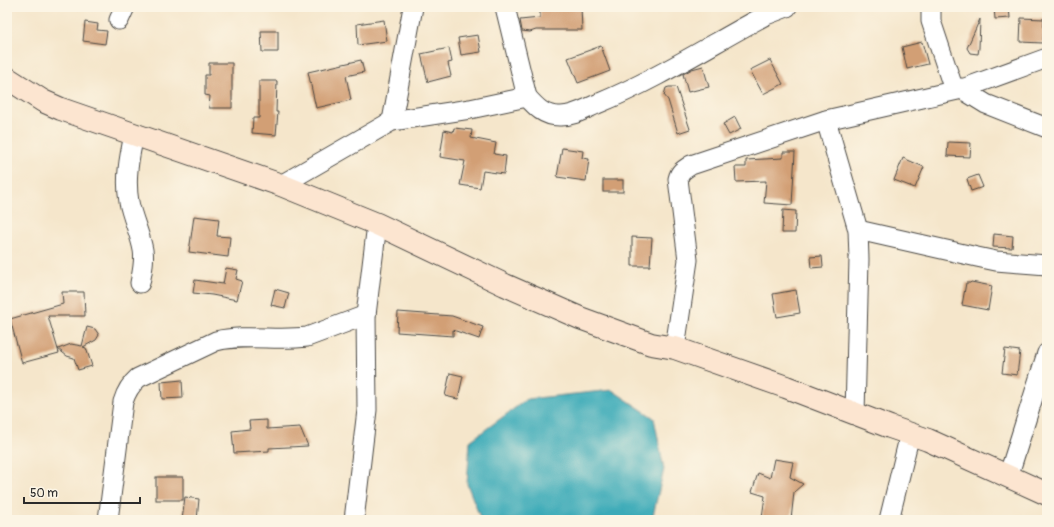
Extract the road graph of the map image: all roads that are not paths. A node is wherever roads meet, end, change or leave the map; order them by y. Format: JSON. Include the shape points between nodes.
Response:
{"nodes":[{"id":1,"x":413,"y":7,"type":"edge"},
{"id":2,"x":505,"y":7,"type":"edge"},
{"id":3,"x":787,"y":7,"type":"edge"},
{"id":4,"x":931,"y":7,"type":"edge"},
{"id":5,"x":1047,"y":58,"type":"edge"},
{"id":6,"x":7,"y":78,"type":"edge"},
{"id":7,"x":962,"y":89,"type":"junction"},
{"id":8,"x":527,"y":97,"type":"junction"},
{"id":9,"x":826,"y":120,"type":"junction"},
{"id":10,"x":392,"y":121,"type":"junction"},
{"id":11,"x":1047,"y":128,"type":"edge"},
{"id":12,"x":134,"y":135,"type":"junction"},
{"id":13,"x":281,"y":185,"type":"junction"},
{"id":14,"x":377,"y":224,"type":"junction"},
{"id":15,"x":858,"y":230,"type":"junction"},
{"id":16,"x":1047,"y":265,"type":"edge"},
{"id":17,"x":140,"y":283,"type":"dead end"},
{"id":18,"x":366,"y":315,"type":"junction"},
{"id":19,"x":675,"y":348,"type":"junction"},
{"id":20,"x":1047,"y":353,"type":"edge"},
{"id":21,"x":1042,"y":386,"type":"edge"},
{"id":22,"x":855,"y":413,"type":"junction"},
{"id":23,"x":910,"y":434,"type":"junction"},
{"id":24,"x":1008,"y":477,"type":"junction"},
{"id":25,"x":1047,"y":494,"type":"edge"},
{"id":26,"x":360,"y":517,"type":"edge"},
{"id":27,"x":108,"y":520,"type":"edge"},
{"id":28,"x":889,"y":520,"type":"edge"}],
"edges":[{"from":1,"to":10,"type":"street"},
{"from":2,"to":8,"type":"street"},
{"from":3,"to":8,"type":"street","via":[[766,15],[624,93],[573,114],[549,115],[540,111]]},
{"from":4,"to":7,"type":"street","via":[[931,21],[953,88]]},
{"from":5,"to":7,"type":"street"},
{"from":6,"to":12,"type":"street","via":[[43,101]]},
{"from":7,"to":9,"type":"street"},
{"from":7,"to":11,"type":"street","via":[[986,104]]},
{"from":8,"to":10,"type":"street"},
{"from":9,"to":15,"type":"street"},
{"from":9,"to":19,"type":"street","via":[[691,165],[679,174],[688,260]]},
{"from":10,"to":13,"type":"street"},
{"from":12,"to":13,"type":"street"},
{"from":12,"to":17,"type":"street","via":[[127,170],[127,186],[129,204],[143,250]]},
{"from":13,"to":14,"type":"street"},
{"from":14,"to":18,"type":"street"},
{"from":14,"to":19,"type":"street","via":[[580,318],[651,344]]},
{"from":15,"to":16,"type":"street","via":[[996,261]]},
{"from":15,"to":22,"type":"street"},
{"from":18,"to":26,"type":"street","via":[[367,410]]},
{"from":18,"to":27,"type":"street","via":[[307,337],[216,341],[138,378],[131,384],[123,402]]},
{"from":19,"to":22,"type":"street"},
{"from":20,"to":21,"type":"street"},
{"from":21,"to":24,"type":"street"},
{"from":22,"to":23,"type":"street"},
{"from":23,"to":24,"type":"street"},
{"from":23,"to":28,"type":"street"},
{"from":24,"to":25,"type":"street"}]}
